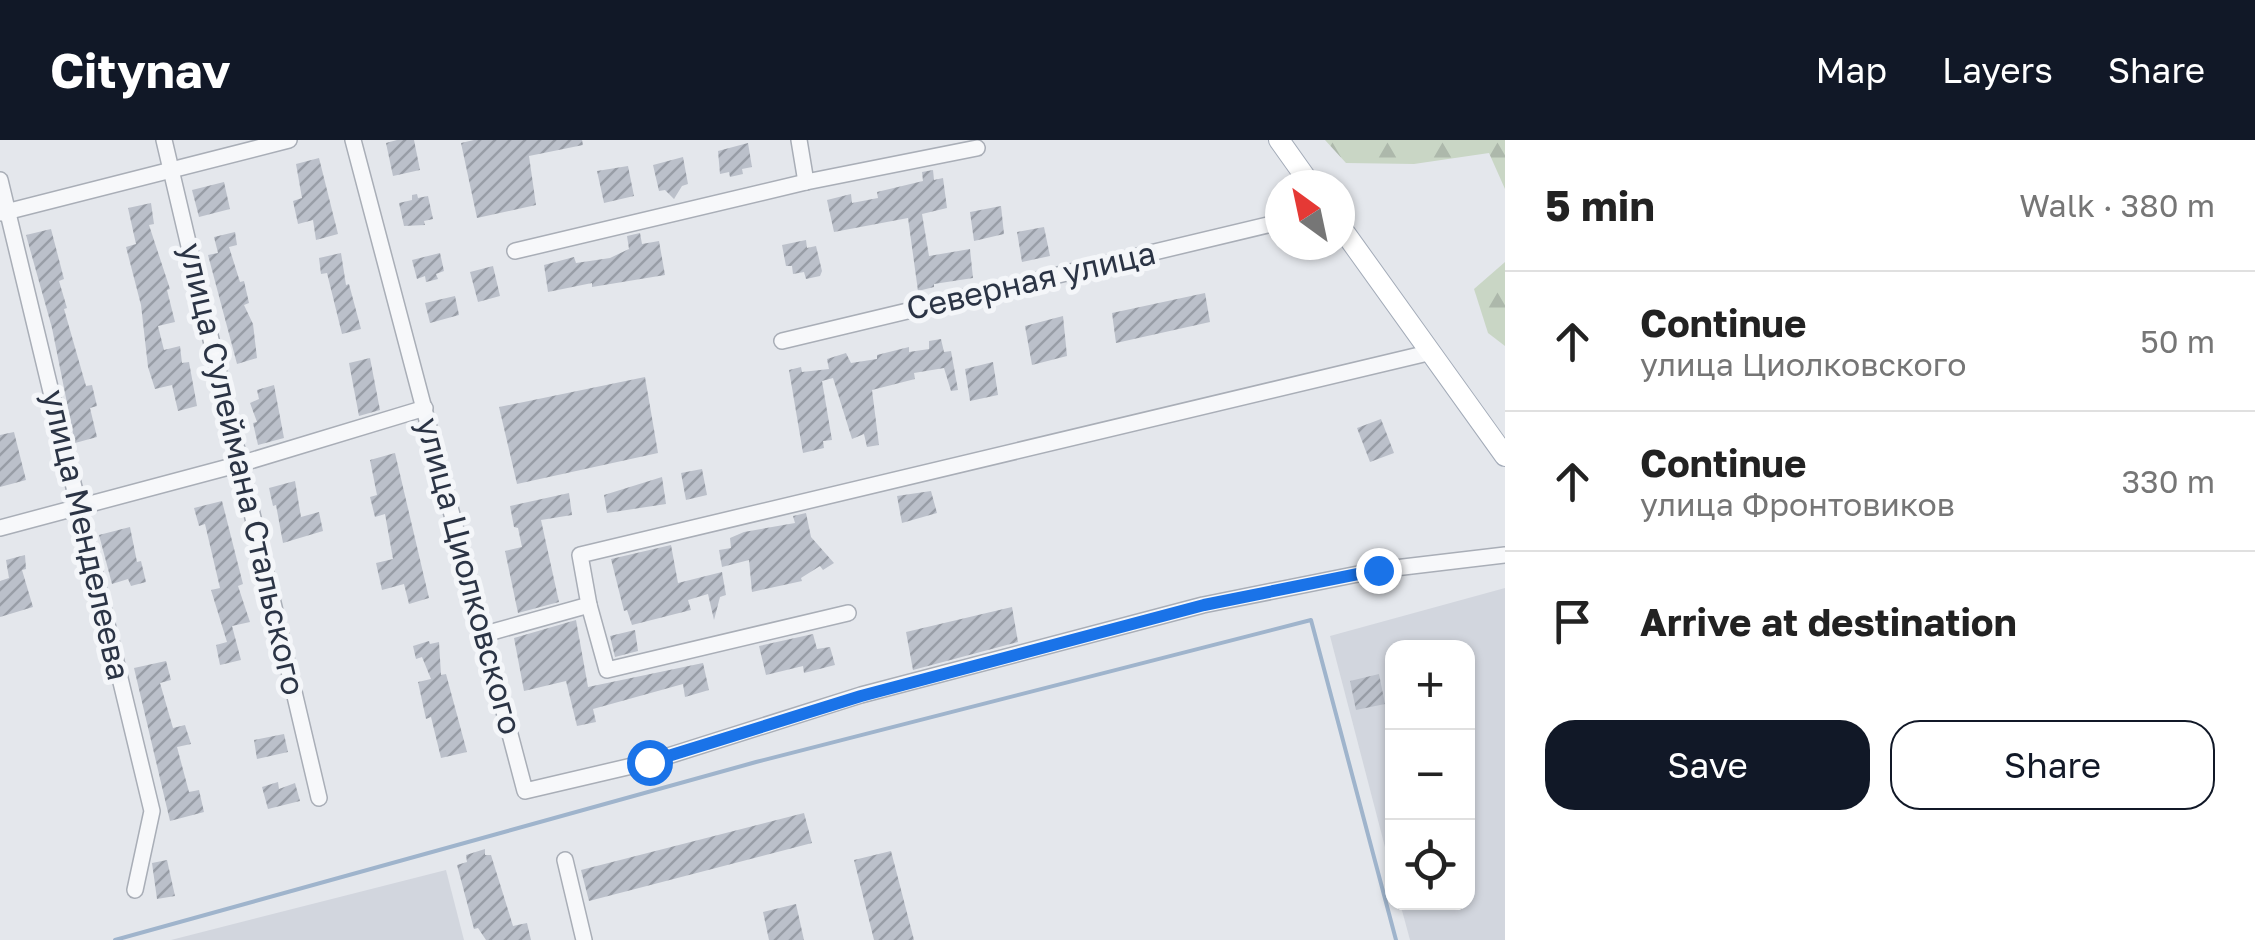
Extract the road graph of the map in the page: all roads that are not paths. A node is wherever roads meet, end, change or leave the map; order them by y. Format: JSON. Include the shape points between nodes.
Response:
{"nodes":[{"id":1,"x":164,"y":140,"type":"edge"},
{"id":2,"x":289,"y":140,"type":"edge"},
{"id":3,"x":353,"y":140,"type":"edge"},
{"id":4,"x":799,"y":140,"type":"edge"},
{"id":5,"x":1279,"y":140,"type":"edge"},
{"id":6,"x":977,"y":148,"type":"dead end"},
{"id":7,"x":171,"y":170,"type":"junction"},
{"id":8,"x":1300,"y":170,"type":"edge"},
{"id":9,"x":0,"y":180,"type":"edge"},
{"id":10,"x":806,"y":182,"type":"junction"},
{"id":11,"x":4,"y":212,"type":"edge"},
{"id":12,"x":1265,"y":226,"type":"edge"},
{"id":13,"x":1355,"y":247,"type":"edge"},
{"id":14,"x":516,"y":251,"type":"dead end"},
{"id":15,"x":782,"y":340,"type":"dead end"},
{"id":16,"x":1432,"y":352,"type":"junction"},
{"id":17,"x":425,"y":408,"type":"junction"},
{"id":18,"x":1505,"y":456,"type":"edge"},
{"id":19,"x":240,"y":464,"type":"junction"},
{"id":20,"x":80,"y":507,"type":"junction"},
{"id":21,"x":0,"y":528,"type":"edge"},
{"id":22,"x":1505,"y":555,"type":"edge"},
{"id":23,"x":589,"y":605,"type":"junction"},
{"id":24,"x":848,"y":613,"type":"dead end"},
{"id":25,"x":485,"y":634,"type":"junction"},
{"id":26,"x":319,"y":798,"type":"dead end"},
{"id":27,"x":565,"y":860,"type":"dead end"},
{"id":28,"x":136,"y":890,"type":"dead end"},
{"id":29,"x":584,"y":940,"type":"edge"}],
"edges":[{"from":1,"to":7,"type":"street","name":"улица Сулеймана Стальского"},
{"from":2,"to":7,"type":"street"},
{"from":3,"to":17,"type":"street","name":"улица Циолковского"},
{"from":4,"to":10,"type":"street"},
{"from":5,"to":8,"type":"main road"},
{"from":6,"to":10,"type":"street"},
{"from":7,"to":11,"type":"street"},
{"from":7,"to":19,"type":"street","name":"улица Сулеймана Стальского"},
{"from":9,"to":11,"type":"street","name":"улица Менделеева"},
{"from":10,"to":14,"type":"street"},
{"from":11,"to":20,"type":"street","name":"улица Менделеева"},
{"from":12,"to":15,"type":"street","name":"Северная улица"},
{"from":13,"to":16,"type":"main road"},
{"from":16,"to":18,"type":"main road"},
{"from":16,"to":23,"type":"street","via":[[580,555]]},
{"from":17,"to":19,"type":"street"},
{"from":17,"to":25,"type":"street","name":"улица Циолковского"},
{"from":19,"to":20,"type":"street"},
{"from":19,"to":26,"type":"street","name":"улица Сулеймана Стальского"},
{"from":20,"to":21,"type":"street"},
{"from":20,"to":28,"type":"street","name":"улица Менделеева","via":[[152,811]]},
{"from":22,"to":25,"type":"street","name":"улица Циолковского","via":[[1378,570],[1204,605],[861,696],[649,762],[525,790]]},
{"from":23,"to":24,"type":"street","via":[[607,670]]},
{"from":23,"to":25,"type":"street"},
{"from":27,"to":29,"type":"street"}]}
